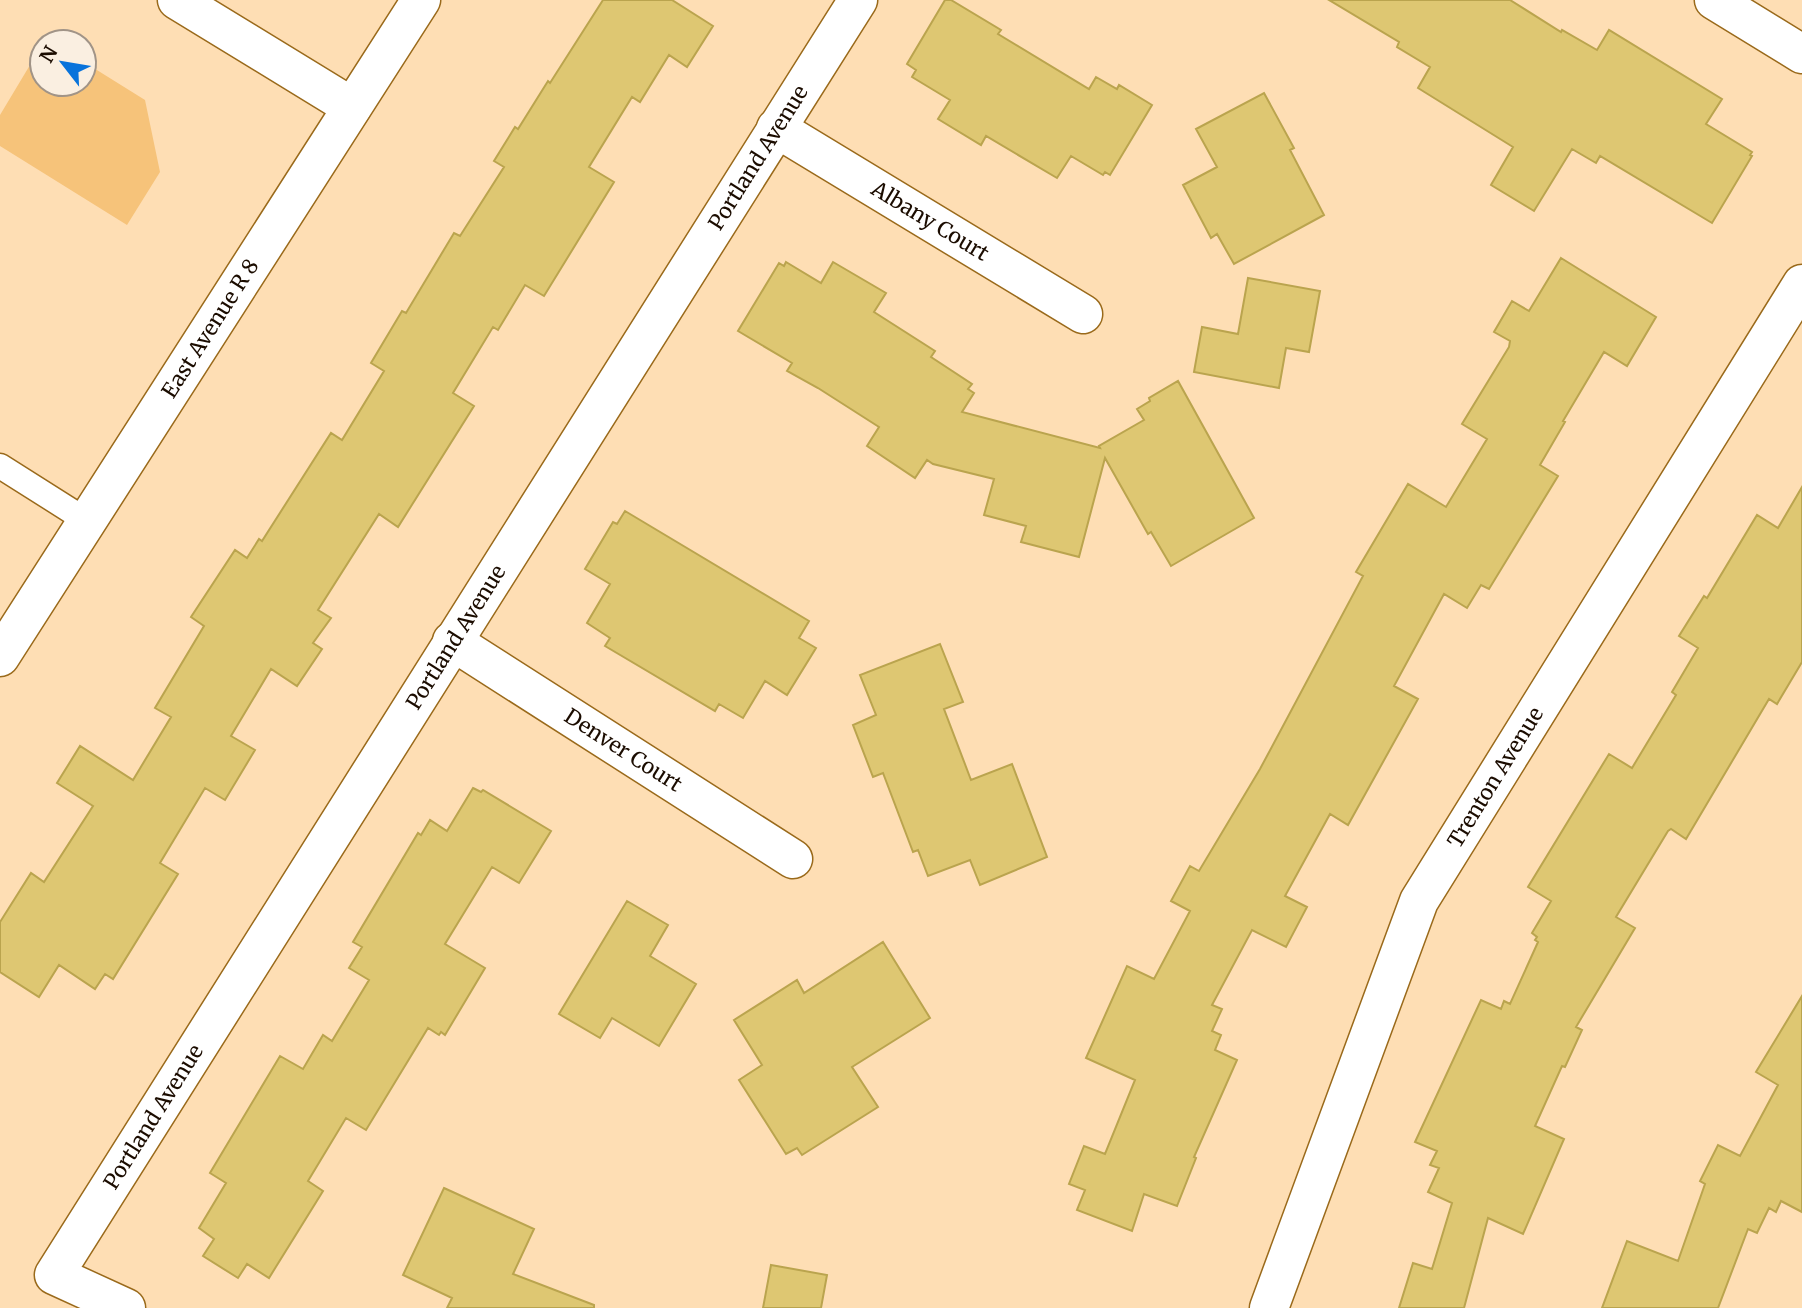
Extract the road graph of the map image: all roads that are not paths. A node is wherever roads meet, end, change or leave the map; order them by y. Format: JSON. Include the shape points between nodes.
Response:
{"nodes":[{"id":1,"x":177,"y":0,"type":"edge"},
{"id":2,"x":421,"y":0,"type":"edge"},
{"id":3,"x":858,"y":0,"type":"edge"},
{"id":4,"x":1714,"y":0,"type":"edge"},
{"id":5,"x":1802,"y":54,"type":"edge"},
{"id":6,"x":352,"y":107,"type":"junction"},
{"id":7,"x":776,"y":128,"type":"junction"},
{"id":8,"x":1802,"y":284,"type":"edge"},
{"id":9,"x":1083,"y":314,"type":"dead end"},
{"id":10,"x":0,"y":466,"type":"edge"},
{"id":11,"x":87,"y":521,"type":"junction"},
{"id":12,"x":452,"y":641,"type":"junction"},
{"id":13,"x":0,"y":657,"type":"edge"},
{"id":14,"x":793,"y":859,"type":"dead end"},
{"id":15,"x":127,"y":1308,"type":"edge"},
{"id":16,"x":1269,"y":1308,"type":"edge"}],
"edges":[{"from":1,"to":6,"type":"street"},
{"from":2,"to":6,"type":"street","name":"East Avenue R 8"},
{"from":3,"to":7,"type":"street","name":"Portland Avenue"},
{"from":4,"to":5,"type":"street"},
{"from":6,"to":11,"type":"street","name":"East Avenue R 8"},
{"from":7,"to":9,"type":"street","name":"Albany Court"},
{"from":7,"to":12,"type":"street","name":"Portland Avenue"},
{"from":8,"to":16,"type":"street","name":"Trenton Avenue","via":[[1419,901]]},
{"from":10,"to":11,"type":"lane"},
{"from":11,"to":13,"type":"street","name":"East Avenue R 8"},
{"from":12,"to":14,"type":"street","name":"Denver Court"},
{"from":12,"to":15,"type":"street","name":"Portland Avenue","via":[[54,1275]]}]}
